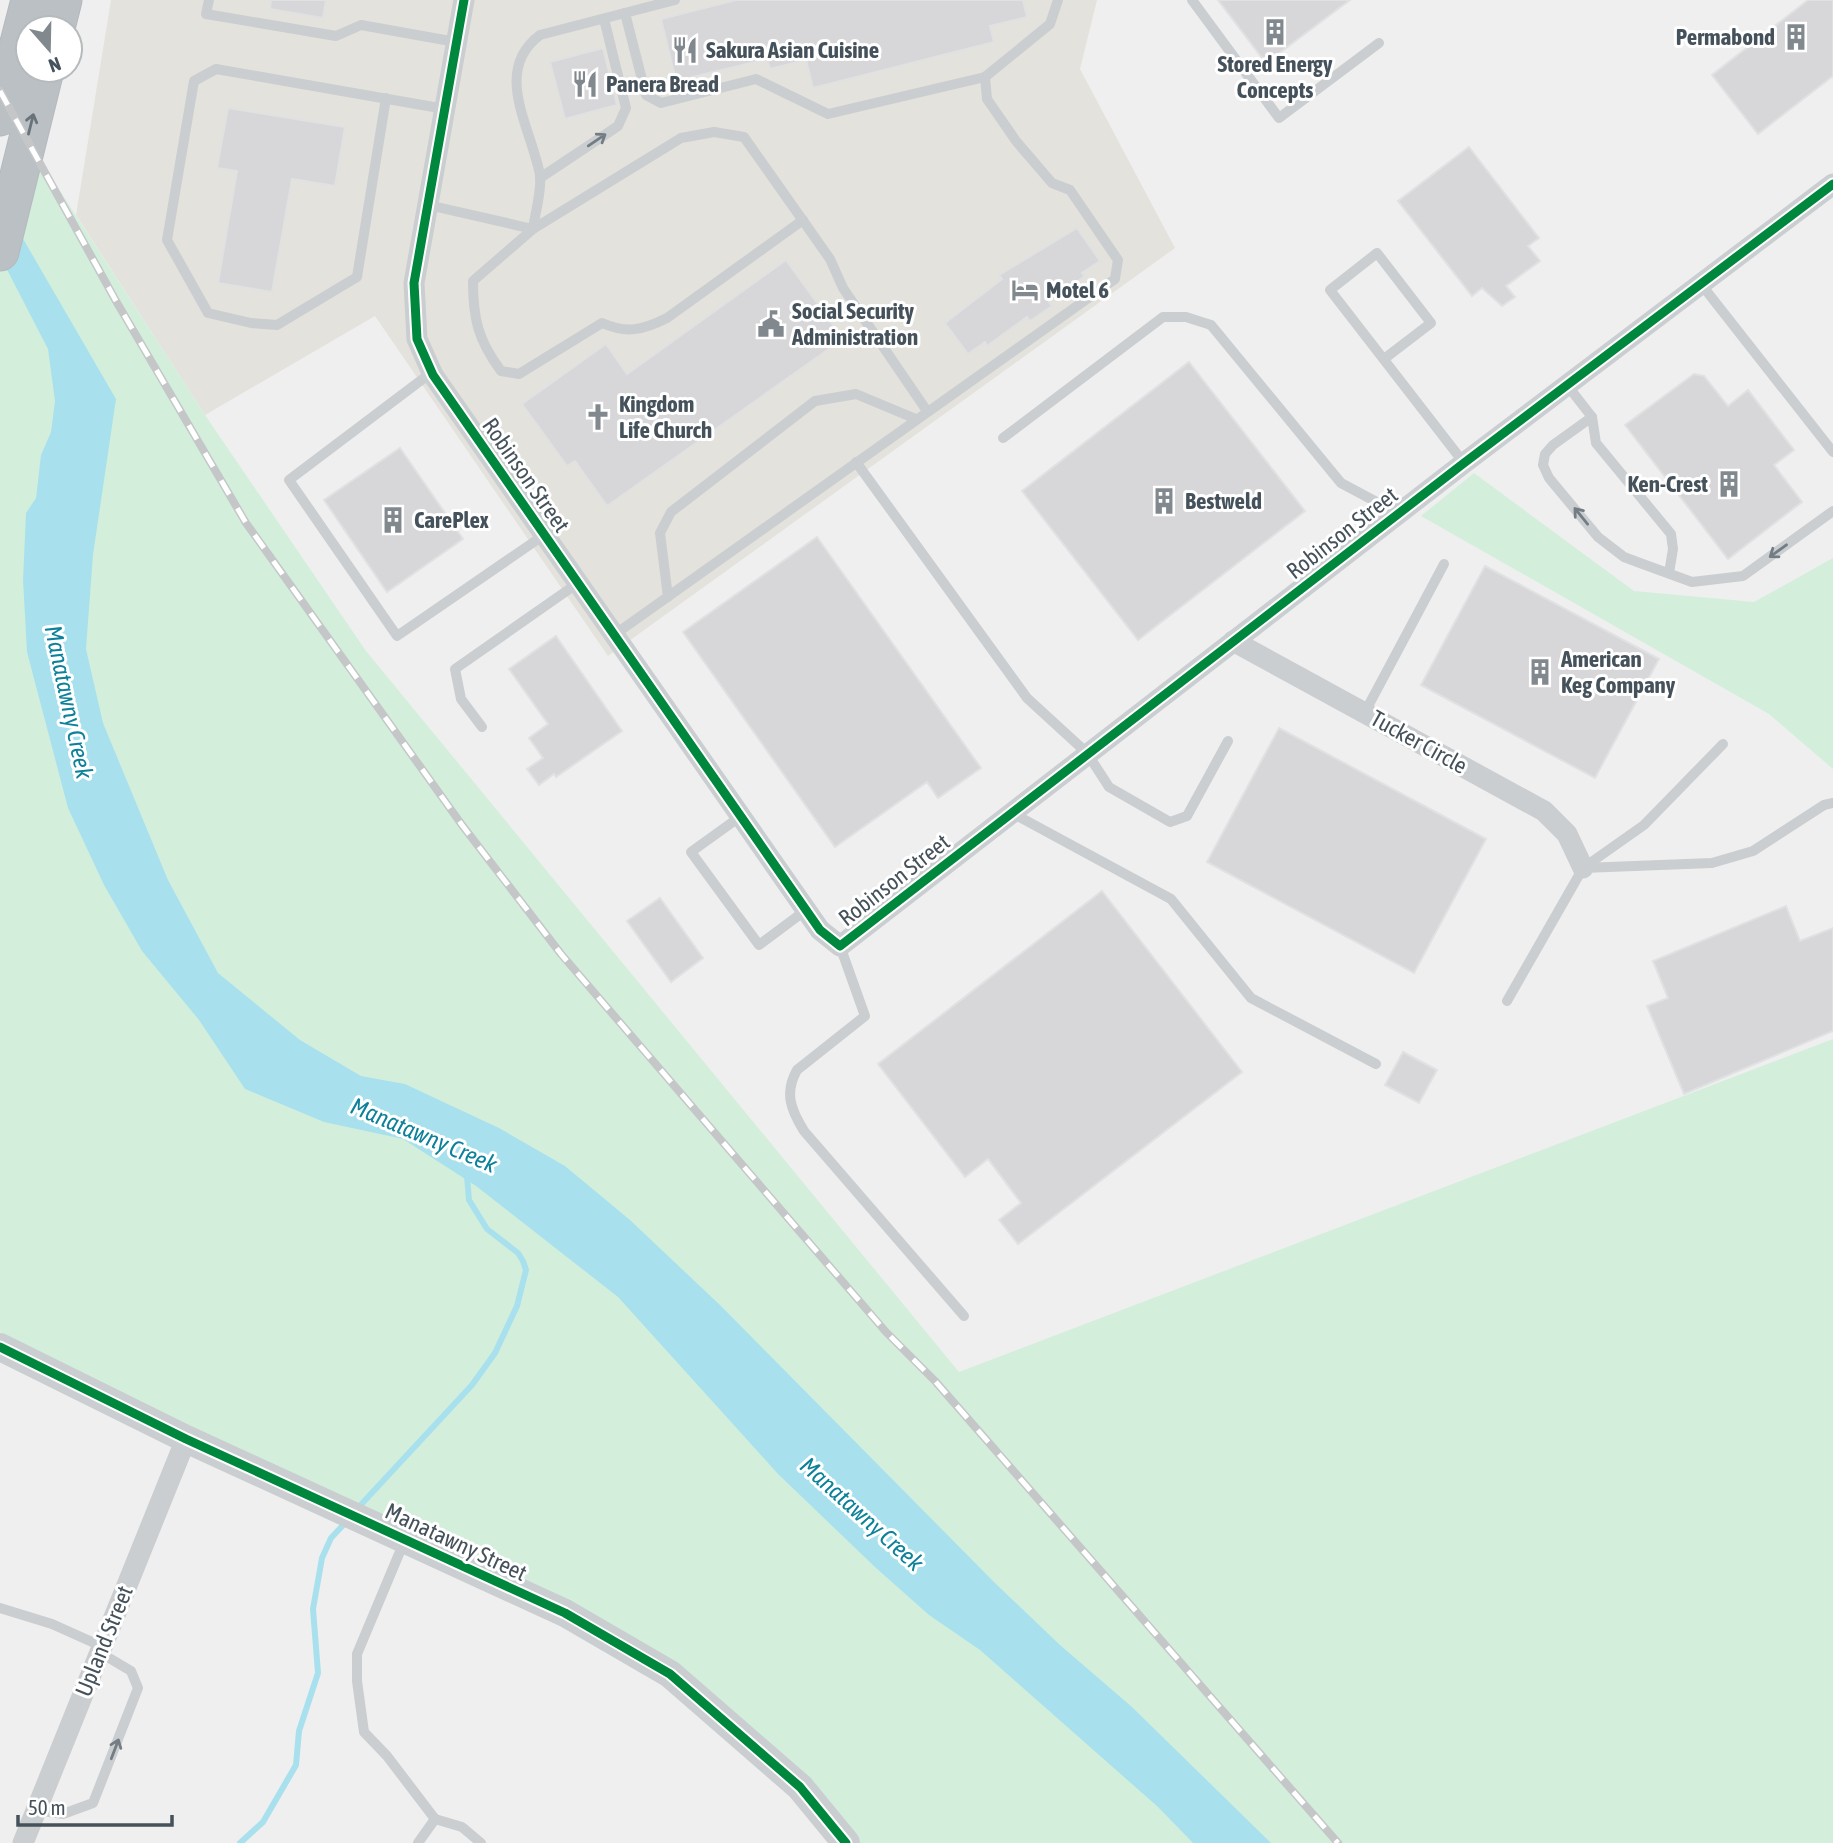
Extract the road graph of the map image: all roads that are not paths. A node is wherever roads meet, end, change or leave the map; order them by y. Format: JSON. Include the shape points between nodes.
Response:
{"nodes":[{"id":1,"x":30,"y":0,"type":"edge"},
{"id":2,"x":209,"y":0,"type":"edge"},
{"id":3,"x":464,"y":0,"type":"edge"},
{"id":4,"x":675,"y":0,"type":"edge"},
{"id":5,"x":1058,"y":0,"type":"edge"},
{"id":6,"x":1192,"y":0,"type":"edge"},
{"id":7,"x":625,"y":13,"type":"junction"},
{"id":8,"x":604,"y":19,"type":"junction"},
{"id":9,"x":456,"y":42,"type":"junction"},
{"id":10,"x":1379,"y":43,"type":"dead end"},
{"id":11,"x":985,"y":77,"type":"junction"},
{"id":12,"x":41,"y":84,"type":"edge"},
{"id":13,"x":386,"y":97,"type":"junction"},
{"id":14,"x":445,"y":109,"type":"junction"},
{"id":15,"x":0,"y":117,"type":"edge"},
{"id":16,"x":540,"y":178,"type":"junction"},
{"id":17,"x":1833,"y":184,"type":"edge"},
{"id":18,"x":428,"y":205,"type":"junction"},
{"id":19,"x":803,"y":220,"type":"junction"},
{"id":20,"x":533,"y":229,"type":"junction"},
{"id":21,"x":0,"y":252,"type":"edge"},
{"id":22,"x":1700,"y":284,"type":"junction"},
{"id":23,"x":1384,"y":359,"type":"junction"},
{"id":24,"x":432,"y":372,"type":"junction"},
{"id":25,"x":1567,"y":384,"type":"junction"},
{"id":26,"x":927,"y":411,"type":"junction"},
{"id":27,"x":1592,"y":417,"type":"junction"},
{"id":28,"x":916,"y":419,"type":"junction"},
{"id":29,"x":1003,"y":438,"type":"dead end"},
{"id":30,"x":1833,"y":452,"type":"edge"},
{"id":31,"x":856,"y":462,"type":"junction"},
{"id":32,"x":1464,"y":463,"type":"junction"},
{"id":33,"x":1833,"y":510,"type":"edge"},
{"id":34,"x":1399,"y":514,"type":"junction"},
{"id":35,"x":544,"y":535,"type":"junction"},
{"id":36,"x":1444,"y":564,"type":"dead end"},
{"id":37,"x":1669,"y":573,"type":"junction"},
{"id":38,"x":578,"y":583,"type":"junction"},
{"id":39,"x":668,"y":597,"type":"junction"},
{"id":40,"x":614,"y":635,"type":"junction"},
{"id":41,"x":1233,"y":641,"type":"junction"},
{"id":42,"x":1365,"y":712,"type":"junction"},
{"id":43,"x":482,"y":727,"type":"dead end"},
{"id":44,"x":1228,"y":741,"type":"dead end"},
{"id":45,"x":1723,"y":744,"type":"dead end"},
{"id":46,"x":1087,"y":753,"type":"junction"},
{"id":47,"x":1833,"y":803,"type":"edge"},
{"id":48,"x":1012,"y":813,"type":"junction"},
{"id":49,"x":741,"y":816,"type":"junction"},
{"id":50,"x":1583,"y":868,"type":"junction"},
{"id":51,"x":806,"y":910,"type":"junction"},
{"id":52,"x":840,"y":946,"type":"junction"},
{"id":53,"x":1507,"y":1001,"type":"dead end"},
{"id":54,"x":1376,"y":1064,"type":"dead end"},
{"id":55,"x":964,"y":1315,"type":"dead end"},
{"id":56,"x":0,"y":1347,"type":"edge"},
{"id":57,"x":186,"y":1439,"type":"junction"},
{"id":58,"x":405,"y":1539,"type":"junction"},
{"id":59,"x":0,"y":1608,"type":"edge"},
{"id":60,"x":99,"y":1649,"type":"junction"},
{"id":61,"x":36,"y":1810,"type":"junction"},
{"id":62,"x":435,"y":1819,"type":"junction"},
{"id":63,"x":23,"y":1843,"type":"edge"},
{"id":64,"x":418,"y":1843,"type":"edge"},
{"id":65,"x":481,"y":1843,"type":"edge"},
{"id":66,"x":846,"y":1843,"type":"edge"}],
"edges":[{"from":1,"to":15,"type":"highway"},
{"from":2,"to":9,"type":"lane","via":[[206,15],[336,36],[361,25]]},
{"from":3,"to":9,"type":"street","name":"Robinson Street"},
{"from":4,"to":7,"type":"lane"},
{"from":5,"to":11,"type":"lane","via":[[1050,24]]},
{"from":6,"to":10,"type":"lane","via":[[1279,118]]},
{"from":7,"to":8,"type":"lane"},
{"from":7,"to":11,"type":"lane","via":[[646,95],[662,103],[757,79],[828,114]]},
{"from":16,"to":8,"type":"lane","one_way":true,"via":[[618,126],[626,108]]},
{"from":8,"to":16,"type":"lane","via":[[540,35],[524,47],[514,78]]},
{"from":9,"to":14,"type":"street","name":"Robinson Street"},
{"from":11,"to":26,"type":"lane","via":[[987,99],[1016,141],[1052,183],[1070,190],[1118,260],[1115,279]]},
{"from":21,"to":12,"type":"highway","one_way":true},
{"from":13,"to":13,"type":"lane","via":[[216,69],[194,81],[167,240],[208,313],[277,325],[357,277]]},
{"from":13,"to":14,"type":"lane"},
{"from":14,"to":18,"type":"street","name":"Robinson Street"},
{"from":16,"to":20,"type":"lane"},
{"from":17,"to":22,"type":"street","name":"Robinson Street"},
{"from":18,"to":20,"type":"lane"},
{"from":18,"to":24,"type":"street","name":"Robinson Street","via":[[414,283],[417,339]]},
{"from":19,"to":20,"type":"lane","via":[[744,137],[714,132],[681,138]]},
{"from":19,"to":20,"type":"lane","via":[[667,318],[642,330],[618,330],[602,323],[519,373],[500,371],[485,350],[473,315],[473,281]]},
{"from":19,"to":26,"type":"lane"},
{"from":22,"to":25,"type":"street","name":"Robinson Street"},
{"from":22,"to":30,"type":"lane"},
{"from":23,"to":23,"type":"lane","via":[[1330,290],[1377,253],[1432,323]]},
{"from":23,"to":32,"type":"lane"},
{"from":24,"to":35,"type":"street","name":"Robinson Street"},
{"from":24,"to":35,"type":"lane","via":[[289,480],[397,636]]},
{"from":25,"to":27,"type":"lane"},
{"from":25,"to":32,"type":"street","name":"Robinson Street"},
{"from":26,"to":28,"type":"lane"},
{"from":27,"to":37,"type":"lane","via":[[1596,443],[1671,534]]},
{"from":37,"to":27,"type":"lane","one_way":true,"via":[[1624,557],[1598,537],[1549,478],[1543,464],[1545,454]]},
{"from":28,"to":31,"type":"lane"},
{"from":28,"to":39,"type":"lane","via":[[856,394],[815,401],[671,512],[660,533]]},
{"from":29,"to":34,"type":"lane","via":[[1163,317],[1186,317],[1211,325],[1341,483]]},
{"from":31,"to":39,"type":"lane"},
{"from":31,"to":46,"type":"lane","via":[[1027,698]]},
{"from":32,"to":34,"type":"street","name":"Robinson Street"},
{"from":33,"to":37,"type":"lane","one_way":true,"via":[[1743,576],[1692,582]]},
{"from":34,"to":41,"type":"street","name":"Robinson Street"},
{"from":35,"to":38,"type":"street","name":"Robinson Street"},
{"from":36,"to":42,"type":"lane"},
{"from":38,"to":40,"type":"street","name":"Robinson Street"},
{"from":38,"to":43,"type":"lane","via":[[455,669],[461,699]]},
{"from":39,"to":40,"type":"lane"},
{"from":40,"to":49,"type":"street","name":"Robinson Street"},
{"from":41,"to":42,"type":"street","name":"Tucker Circle"},
{"from":41,"to":46,"type":"street","name":"Robinson Street"},
{"from":42,"to":50,"type":"street","name":"Tucker Circle","via":[[1544,811],[1567,834]]},
{"from":44,"to":46,"type":"lane","via":[[1187,816],[1170,822],[1109,787]]},
{"from":45,"to":50,"type":"lane","via":[[1644,825]]},
{"from":46,"to":48,"type":"street","name":"Robinson Street"},
{"from":47,"to":50,"type":"lane","via":[[1753,851],[1712,863]]},
{"from":48,"to":52,"type":"street","name":"Robinson Street"},
{"from":48,"to":54,"type":"lane","via":[[1171,899],[1251,999]]},
{"from":49,"to":51,"type":"street","name":"Robinson Street"},
{"from":49,"to":51,"type":"lane","via":[[691,852],[759,945]]},
{"from":50,"to":53,"type":"lane"},
{"from":51,"to":52,"type":"street","name":"Robinson Street","via":[[820,930]]},
{"from":52,"to":55,"type":"lane","via":[[865,1016],[797,1070],[789,1097],[794,1115]]},
{"from":56,"to":57,"type":"street","name":"Manatawny Street"},
{"from":57,"to":58,"type":"street","name":"Manatawny Street"},
{"from":57,"to":60,"type":"street","name":"Upland Street"},
{"from":58,"to":62,"type":"lane","via":[[358,1654],[357,1681],[364,1732]]},
{"from":58,"to":66,"type":"street","name":"Manatawny Street","via":[[565,1613],[670,1674],[800,1787]]},
{"from":59,"to":60,"type":"lane","via":[[52,1624]]},
{"from":60,"to":61,"type":"street","name":"Upland Street"},
{"from":61,"to":60,"type":"lane","one_way":true,"via":[[63,1814],[93,1803],[110,1764],[138,1688],[131,1671]]},
{"from":61,"to":63,"type":"street","name":"Upland Street"},
{"from":62,"to":64,"type":"lane"},
{"from":62,"to":65,"type":"lane","via":[[462,1827]]}]}
